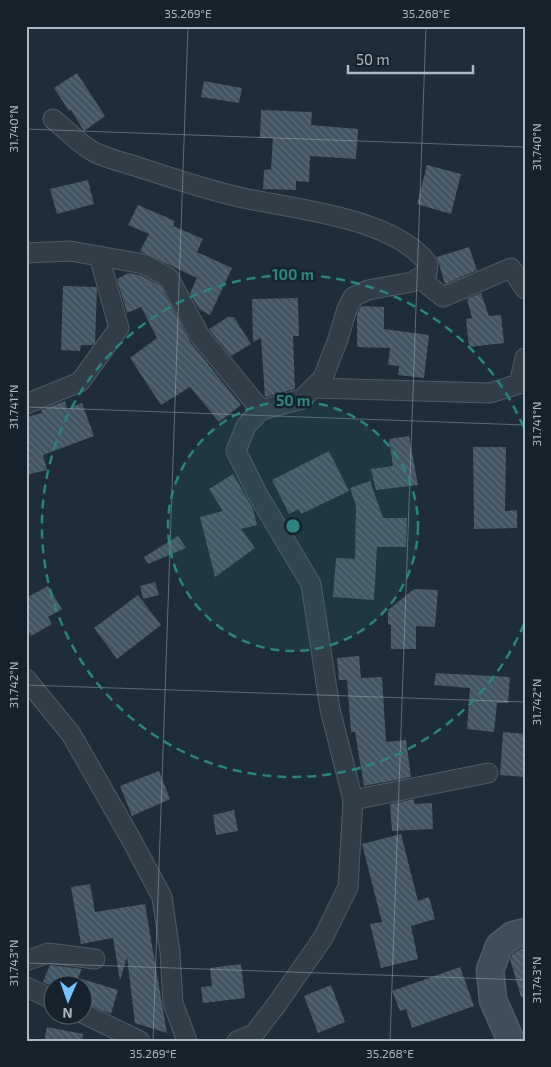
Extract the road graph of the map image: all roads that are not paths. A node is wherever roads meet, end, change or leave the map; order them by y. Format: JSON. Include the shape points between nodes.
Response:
{"nodes":[{"id":1,"x":53,"y":119,"type":"dead end"},
{"id":2,"x":26,"y":253,"type":"edge"},
{"id":3,"x":99,"y":256,"type":"junction"},
{"id":4,"x":420,"y":278,"type":"junction"},
{"id":5,"x":525,"y":289,"type":"edge"},
{"id":6,"x":525,"y":358,"type":"edge"},
{"id":7,"x":314,"y":388,"type":"junction"},
{"id":8,"x":26,"y":404,"type":"edge"},
{"id":9,"x":261,"y":410,"type":"junction"},
{"id":10,"x":26,"y":679,"type":"edge"},
{"id":11,"x":488,"y":774,"type":"dead end"},
{"id":12,"x":353,"y":800,"type":"junction"},
{"id":13,"x":525,"y":932,"type":"edge"},
{"id":14,"x":96,"y":959,"type":"dead end"},
{"id":15,"x":26,"y":961,"type":"edge"},
{"id":16,"x":26,"y":987,"type":"edge"},
{"id":17,"x":42,"y":994,"type":"edge"},
{"id":18,"x":92,"y":1018,"type":"edge"},
{"id":19,"x":140,"y":1041,"type":"edge"},
{"id":20,"x":187,"y":1041,"type":"edge"},
{"id":21,"x":237,"y":1041,"type":"edge"},
{"id":22,"x":511,"y":1041,"type":"edge"}],
"edges":[{"from":1,"to":4,"type":"street","via":[[93,152],[242,198],[343,218],[380,231],[420,253],[428,264],[427,273]]},
{"from":2,"to":3,"type":"street","via":[[70,251]]},
{"from":3,"to":8,"type":"street","via":[[119,328],[80,382]]},
{"from":3,"to":9,"type":"street","via":[[144,264],[169,278],[200,336]]},
{"from":4,"to":5,"type":"street","via":[[443,297],[511,268]]},
{"from":4,"to":7,"type":"street","via":[[368,290],[353,297],[323,378]]},
{"from":6,"to":7,"type":"street","via":[[519,384],[490,393]]},
{"from":7,"to":9,"type":"street","via":[[302,399]]},
{"from":9,"to":12,"type":"street","via":[[246,426],[236,451],[311,584],[330,709]]},
{"from":10,"to":20,"type":"street","via":[[71,734],[162,898],[173,1003]]},
{"from":11,"to":12,"type":"street"},
{"from":12,"to":21,"type":"street","via":[[348,887],[323,938],[278,1004],[254,1034]]},
{"from":13,"to":22,"type":"street","via":[[513,935],[499,946],[490,970],[493,1000]]},
{"from":14,"to":15,"type":"street","via":[[48,953]]},
{"from":16,"to":17,"type":"street"},
{"from":18,"to":19,"type":"street"}]}
